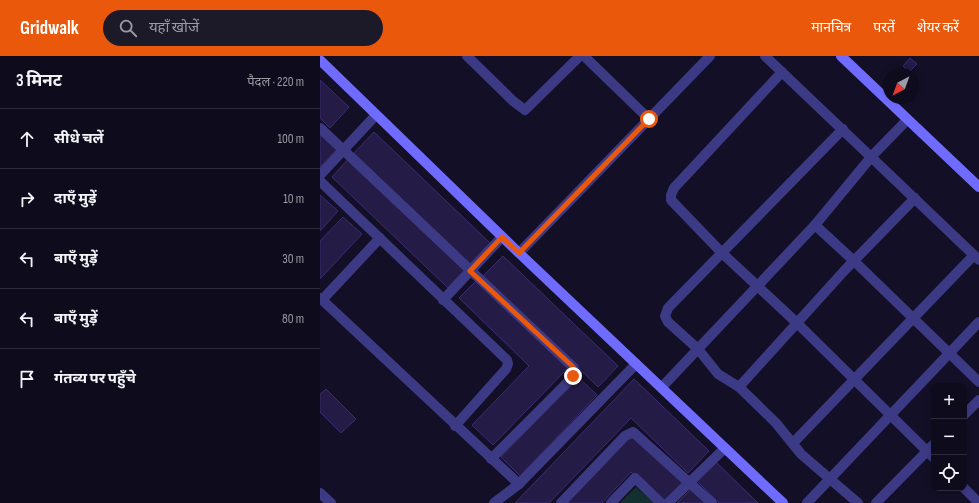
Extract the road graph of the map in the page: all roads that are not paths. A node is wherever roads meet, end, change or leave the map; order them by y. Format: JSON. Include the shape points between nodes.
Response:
{"nodes":[{"id":1,"x":323,"y":56,"type":"edge"},
{"id":2,"x":467,"y":56,"type":"edge"},
{"id":3,"x":580,"y":56,"type":"edge"},
{"id":4,"x":584,"y":56,"type":"edge"},
{"id":5,"x":710,"y":56,"type":"edge"},
{"id":6,"x":765,"y":56,"type":"edge"},
{"id":7,"x":841,"y":56,"type":"edge"},
{"id":8,"x":320,"y":60,"type":"edge"},
{"id":9,"x":782,"y":72,"type":"junction"},
{"id":10,"x":376,"y":115,"type":"junction"},
{"id":11,"x":649,"y":119,"type":"junction"},
{"id":12,"x":907,"y":120,"type":"junction"},
{"id":13,"x":320,"y":128,"type":"edge"},
{"id":14,"x":843,"y":129,"type":"junction"},
{"id":15,"x":343,"y":150,"type":"junction"},
{"id":16,"x":872,"y":156,"type":"junction"},
{"id":17,"x":320,"y":175,"type":"edge"},
{"id":18,"x":320,"y":181,"type":"edge"},
{"id":19,"x":978,"y":183,"type":"edge"},
{"id":20,"x":915,"y":198,"type":"junction"},
{"id":21,"x":815,"y":225,"type":"junction"},
{"id":22,"x":502,"y":237,"type":"junction"},
{"id":23,"x":380,"y":238,"type":"junction"},
{"id":24,"x":519,"y":253,"type":"junction"},
{"id":25,"x":722,"y":253,"type":"junction"},
{"id":26,"x":976,"y":258,"type":"edge"},
{"id":27,"x":854,"y":261,"type":"junction"},
{"id":28,"x":470,"y":271,"type":"junction"},
{"id":29,"x":757,"y":286,"type":"junction"},
{"id":30,"x":321,"y":299,"type":"edge"},
{"id":31,"x":443,"y":300,"type":"junction"},
{"id":32,"x":913,"y":319,"type":"junction"},
{"id":33,"x":979,"y":322,"type":"edge"},
{"id":34,"x":797,"y":323,"type":"junction"},
{"id":35,"x":698,"y":349,"type":"junction"},
{"id":36,"x":949,"y":354,"type":"junction"},
{"id":37,"x":636,"y":364,"type":"junction"},
{"id":38,"x":855,"y":379,"type":"junction"},
{"id":39,"x":979,"y":382,"type":"edge"},
{"id":40,"x":662,"y":387,"type":"junction"},
{"id":41,"x":739,"y":387,"type":"junction"},
{"id":42,"x":979,"y":400,"type":"edge"},
{"id":43,"x":967,"y":412,"type":"edge"},
{"id":44,"x":892,"y":414,"type":"junction"},
{"id":45,"x":455,"y":426,"type":"junction"},
{"id":46,"x":794,"y":442,"type":"junction"},
{"id":47,"x":725,"y":448,"type":"junction"},
{"id":48,"x":931,"y":450,"type":"edge"},
{"id":49,"x":931,"y":452,"type":"edge"},
{"id":50,"x":491,"y":459,"type":"junction"},
{"id":51,"x":829,"y":480,"type":"junction"},
{"id":52,"x":690,"y":482,"type":"junction"},
{"id":53,"x":519,"y":484,"type":"junction"},
{"id":54,"x":967,"y":491,"type":"edge"},
{"id":55,"x":320,"y":493,"type":"edge"},
{"id":56,"x":331,"y":503,"type":"edge"},
{"id":57,"x":494,"y":503,"type":"edge"},
{"id":58,"x":561,"y":503,"type":"edge"},
{"id":59,"x":611,"y":503,"type":"edge"},
{"id":60,"x":661,"y":503,"type":"edge"},
{"id":61,"x":668,"y":503,"type":"edge"},
{"id":62,"x":712,"y":503,"type":"edge"},
{"id":63,"x":783,"y":503,"type":"edge"},
{"id":64,"x":807,"y":503,"type":"edge"},
{"id":65,"x":858,"y":503,"type":"edge"},
{"id":66,"x":876,"y":503,"type":"edge"},
{"id":67,"x":979,"y":503,"type":"edge"}],
"edges":[{"from":1,"to":8,"type":"street"},
{"from":2,"to":3,"type":"street","via":[[525,110]]},
{"from":4,"to":11,"type":"street"},
{"from":5,"to":11,"type":"street"},
{"from":6,"to":9,"type":"street"},
{"from":7,"to":12,"type":"street"},
{"from":8,"to":10,"type":"street"},
{"from":9,"to":14,"type":"street"},
{"from":9,"to":25,"type":"street","via":[[672,191],[671,200]]},
{"from":10,"to":15,"type":"street"},
{"from":10,"to":22,"type":"street"},
{"from":11,"to":24,"type":"street"},
{"from":12,"to":16,"type":"street"},
{"from":12,"to":19,"type":"street"},
{"from":13,"to":15,"type":"street"},
{"from":14,"to":16,"type":"street"},
{"from":14,"to":25,"type":"street"},
{"from":15,"to":17,"type":"street"},
{"from":15,"to":28,"type":"street"},
{"from":16,"to":20,"type":"street"},
{"from":16,"to":21,"type":"street"},
{"from":18,"to":23,"type":"street"},
{"from":20,"to":26,"type":"street"},
{"from":20,"to":27,"type":"street"},
{"from":21,"to":27,"type":"street"},
{"from":21,"to":29,"type":"street"},
{"from":22,"to":24,"type":"street"},
{"from":22,"to":28,"type":"street"},
{"from":23,"to":30,"type":"street"},
{"from":23,"to":31,"type":"street"},
{"from":24,"to":37,"type":"street"},
{"from":25,"to":29,"type":"street"},
{"from":25,"to":35,"type":"street","via":[[668,308],[665,316]]},
{"from":26,"to":32,"type":"street"},
{"from":27,"to":32,"type":"street"},
{"from":27,"to":34,"type":"street"},
{"from":28,"to":31,"type":"street"},
{"from":28,"to":50,"type":"street","via":[[570,364],[574,372]]},
{"from":29,"to":34,"type":"street"},
{"from":29,"to":35,"type":"street"},
{"from":30,"to":45,"type":"street"},
{"from":31,"to":45,"type":"street","via":[[508,364]]},
{"from":32,"to":36,"type":"street"},
{"from":32,"to":38,"type":"street"},
{"from":33,"to":36,"type":"street"},
{"from":34,"to":38,"type":"street"},
{"from":34,"to":41,"type":"street"},
{"from":35,"to":40,"type":"street"},
{"from":35,"to":41,"type":"street","via":[[718,374]]},
{"from":36,"to":39,"type":"street"},
{"from":36,"to":44,"type":"street"},
{"from":37,"to":40,"type":"street"},
{"from":37,"to":53,"type":"street"},
{"from":38,"to":44,"type":"street"},
{"from":38,"to":46,"type":"street"},
{"from":40,"to":47,"type":"street"},
{"from":41,"to":46,"type":"street"},
{"from":42,"to":43,"type":"street"},
{"from":44,"to":48,"type":"street"},
{"from":44,"to":51,"type":"street"},
{"from":45,"to":50,"type":"street"},
{"from":46,"to":51,"type":"street","via":[[801,454]]},
{"from":47,"to":52,"type":"street"},
{"from":47,"to":63,"type":"street"},
{"from":49,"to":66,"type":"street"},
{"from":50,"to":53,"type":"street"},
{"from":51,"to":64,"type":"street"},
{"from":51,"to":65,"type":"street"},
{"from":52,"to":58,"type":"street","via":[[633,432],[625,436]]},
{"from":52,"to":61,"type":"street"},
{"from":52,"to":62,"type":"street"},
{"from":53,"to":57,"type":"street"},
{"from":54,"to":67,"type":"street"},
{"from":55,"to":56,"type":"street"},
{"from":59,"to":60,"type":"street","via":[[635,478]]}]}
